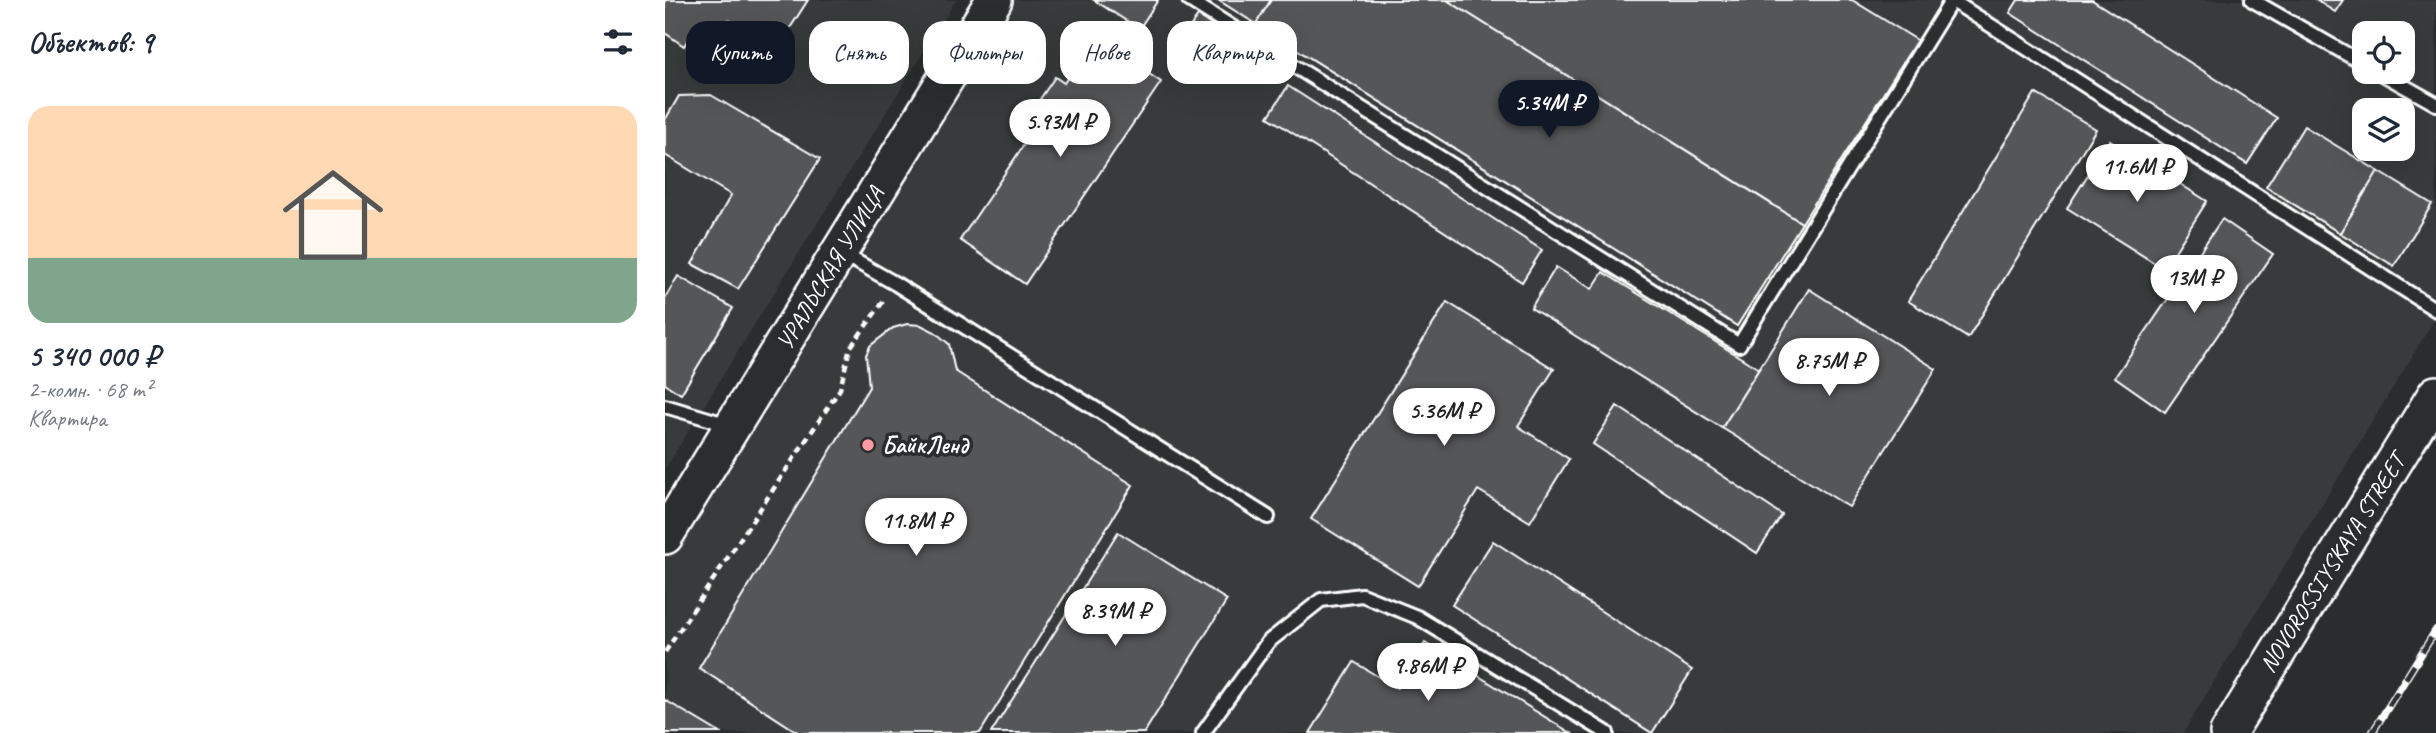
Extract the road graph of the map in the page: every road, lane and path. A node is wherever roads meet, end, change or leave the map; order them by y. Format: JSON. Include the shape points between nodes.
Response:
{"nodes":[{"id":1,"x":982,"y":0,"type":"edge"},
{"id":2,"x":994,"y":0,"type":"edge"},
{"id":3,"x":1189,"y":0,"type":"edge"},
{"id":4,"x":1951,"y":0,"type":"edge"},
{"id":5,"x":2252,"y":0,"type":"edge"},
{"id":6,"x":2352,"y":57,"type":"edge"},
{"id":7,"x":2400,"y":84,"type":"edge"},
{"id":8,"x":2436,"y":104,"type":"edge"},
{"id":9,"x":835,"y":249,"type":"junction"},
{"id":10,"x":896,"y":284,"type":"junction"},
{"id":11,"x":2436,"y":310,"type":"edge"},
{"id":12,"x":2436,"y":394,"type":"edge"},
{"id":13,"x":665,"y":406,"type":"edge"},
{"id":14,"x":722,"y":423,"type":"junction"},
{"id":15,"x":665,"y":516,"type":"edge"},
{"id":16,"x":1268,"y":517,"type":"dead end"},
{"id":17,"x":665,"y":536,"type":"edge"},
{"id":18,"x":665,"y":652,"type":"edge"},
{"id":19,"x":1203,"y":733,"type":"edge"},
{"id":20,"x":1607,"y":733,"type":"edge"},
{"id":21,"x":2228,"y":733,"type":"edge"}],
"edges":[{"from":1,"to":9,"type":"main road"},
{"from":2,"to":9,"type":"main road","name":"УРАЛЬСКАЯ УЛИЦА"},
{"from":3,"to":4,"type":"lane","via":[[1739,345]]},
{"from":4,"to":11,"type":"lane"},
{"from":5,"to":6,"type":"lane"},
{"from":7,"to":8,"type":"lane"},
{"from":9,"to":10,"type":"lane"},
{"from":9,"to":14,"type":"main road"},
{"from":9,"to":17,"type":"main road","name":"УРАЛЬСКАЯ УЛИЦА"},
{"from":10,"to":16,"type":"lane"},
{"from":10,"to":18,"type":"path","via":[[850,348],[840,389]]},
{"from":12,"to":21,"type":"main road","name":"NOVOROSSIYSKAYA STREET"},
{"from":13,"to":14,"type":"lane"},
{"from":14,"to":15,"type":"main road"},
{"from":19,"to":20,"type":"lane","via":[[1268,642],[1321,600],[1362,595],[1417,617]]}]}
